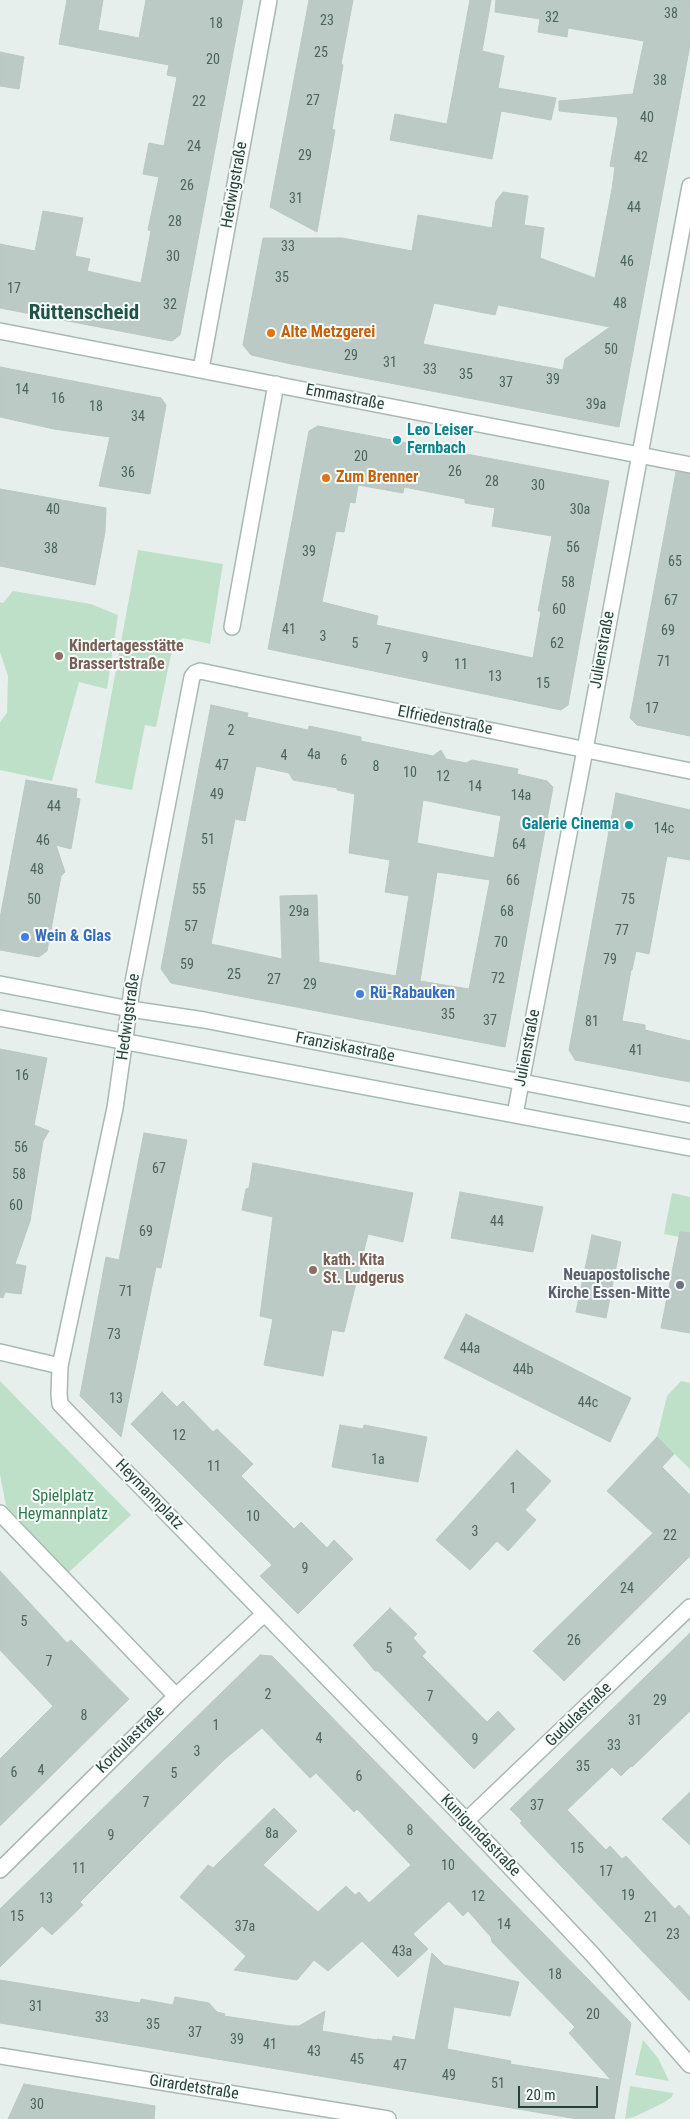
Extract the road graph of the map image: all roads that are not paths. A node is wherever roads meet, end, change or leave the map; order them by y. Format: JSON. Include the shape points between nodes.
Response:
{"nodes":[{"id":1,"x":269,"y":0,"type":"edge"},
{"id":2,"x":690,"y":186,"type":"edge"},
{"id":3,"x":0,"y":331,"type":"edge"},
{"id":4,"x":201,"y":370,"type":"junction"},
{"id":5,"x":276,"y":384,"type":"junction"},
{"id":6,"x":639,"y":457,"type":"junction"},
{"id":7,"x":690,"y":465,"type":"edge"},
{"id":8,"x":232,"y":627,"type":"dead end"},
{"id":9,"x":200,"y":671,"type":"joint"},
{"id":10,"x":585,"y":749,"type":"junction"},
{"id":11,"x":690,"y":771,"type":"edge"},
{"id":12,"x":0,"y":984,"type":"edge"},
{"id":13,"x":130,"y":1009,"type":"junction"},
{"id":14,"x":0,"y":1018,"type":"edge"},
{"id":15,"x":126,"y":1042,"type":"junction"},
{"id":16,"x":522,"y":1081,"type":"junction"},
{"id":17,"x":515,"y":1114,"type":"junction"},
{"id":18,"x":690,"y":1115,"type":"edge"},
{"id":19,"x":690,"y":1148,"type":"edge"},
{"id":20,"x":0,"y":1352,"type":"edge"},
{"id":21,"x":60,"y":1366,"type":"junction"},
{"id":22,"x":0,"y":1514,"type":"edge"},
{"id":23,"x":690,"y":1607,"type":"edge"},
{"id":24,"x":264,"y":1614,"type":"junction"},
{"id":25,"x":176,"y":1696,"type":"junction"},
{"id":26,"x":466,"y":1821,"type":"junction"},
{"id":27,"x":0,"y":1870,"type":"edge"},
{"id":28,"x":0,"y":2056,"type":"edge"},
{"id":29,"x":690,"y":2065,"type":"edge"},
{"id":30,"x":388,"y":2119,"type":"edge"}],
"edges":[{"from":1,"to":4,"type":"street","name":"Hedwigstraße"},
{"from":2,"to":6,"type":"street","name":"Julienstraße"},
{"from":3,"to":4,"type":"street","name":"Emmastraße"},
{"from":4,"to":5,"type":"street","name":"Emmastraße"},
{"from":5,"to":6,"type":"street","name":"Emmastraße"},
{"from":5,"to":8,"type":"street"},
{"from":6,"to":7,"type":"street","name":"Emmastraße"},
{"from":6,"to":10,"type":"street","name":"Julienstraße"},
{"from":9,"to":10,"type":"street","name":"Elfriedenstraße"},
{"from":9,"to":13,"type":"street","name":"Hedwigstraße","via":[[192,677]]},
{"from":10,"to":11,"type":"street","name":"Elfriedenstraße"},
{"from":10,"to":16,"type":"street","name":"Julienstraße"},
{"from":12,"to":13,"type":"street","name":"Franziskastraße"},
{"from":13,"to":15,"type":"street","name":"Hedwigstraße"},
{"from":13,"to":16,"type":"street","name":"Franziskastraße","via":[[204,1020]]},
{"from":14,"to":15,"type":"street","name":"Franziskastraße"},
{"from":15,"to":17,"type":"street","name":"Franziskastraße"},
{"from":15,"to":21,"type":"street","name":"Hedwigstraße"},
{"from":16,"to":17,"type":"street","name":"Julienstraße"},
{"from":16,"to":18,"type":"street","name":"Franziskastraße"},
{"from":17,"to":19,"type":"street","name":"Franziskastraße"},
{"from":20,"to":21,"type":"street"},
{"from":21,"to":24,"type":"street","name":"Heymannplatz","via":[[60,1404]]},
{"from":22,"to":25,"type":"street"},
{"from":23,"to":26,"type":"street","name":"Gudulastraße"},
{"from":24,"to":25,"type":"street","name":"Kordulastraße"},
{"from":24,"to":26,"type":"street","name":"Kunigundastraße"},
{"from":25,"to":27,"type":"street","name":"Kordulastraße"},
{"from":26,"to":29,"type":"street","name":"Kunigundastraße","via":[[592,1954]]},
{"from":28,"to":30,"type":"street","name":"Girardetstraße"}]}
